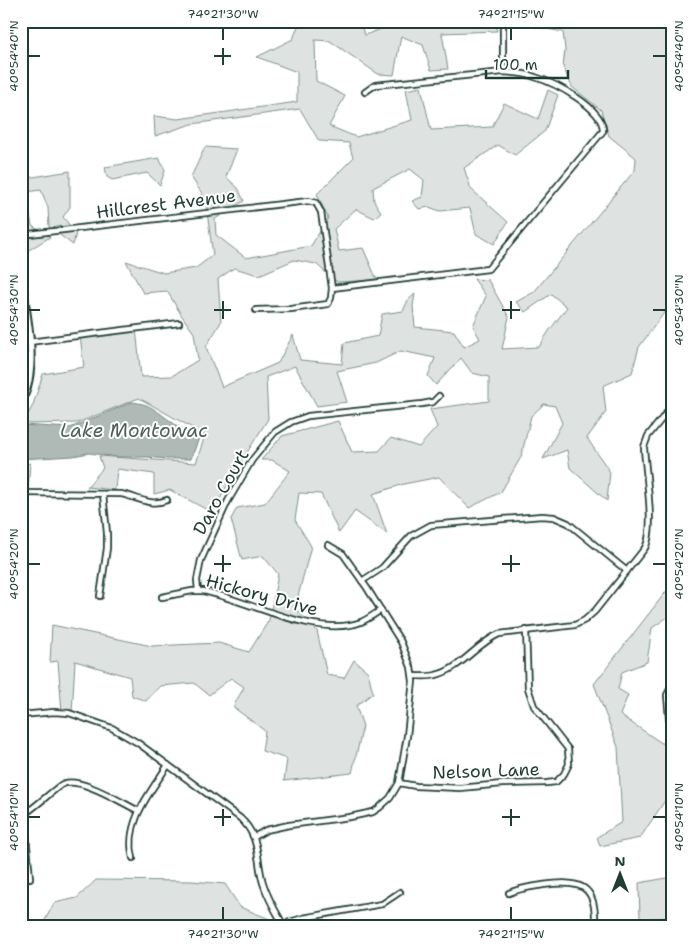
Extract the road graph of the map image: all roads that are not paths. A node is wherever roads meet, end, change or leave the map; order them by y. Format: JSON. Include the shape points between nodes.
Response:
{"nodes":[{"id":1,"x":503,"y":21,"type":"edge"},
{"id":2,"x":504,"y":72,"type":"junction"},
{"id":3,"x":365,"y":92,"type":"dead end"},
{"id":4,"x":21,"y":235,"type":"edge"},
{"id":5,"x":21,"y":276,"type":"edge"},
{"id":6,"x":332,"y":288,"type":"junction"},
{"id":7,"x":256,"y":310,"type":"dead end"},
{"id":8,"x":179,"y":323,"type":"dead end"},
{"id":9,"x":25,"y":333,"type":"edge"},
{"id":10,"x":30,"y":342,"type":"junction"},
{"id":11,"x":439,"y":396,"type":"dead end"},
{"id":12,"x":21,"y":402,"type":"edge"},
{"id":13,"x":672,"y":406,"type":"edge"},
{"id":14,"x":21,"y":493,"type":"edge"},
{"id":15,"x":103,"y":494,"type":"junction"},
{"id":16,"x":167,"y":500,"type":"dead end"},
{"id":17,"x":328,"y":545,"type":"dead end"},
{"id":18,"x":627,"y":571,"type":"junction"},
{"id":19,"x":362,"y":581,"type":"junction"},
{"id":20,"x":198,"y":591,"type":"junction"},
{"id":21,"x":100,"y":596,"type":"dead end"},
{"id":22,"x":162,"y":597,"type":"dead end"},
{"id":23,"x":381,"y":610,"type":"junction"},
{"id":24,"x":526,"y":630,"type":"junction"},
{"id":25,"x":413,"y":676,"type":"junction"},
{"id":26,"x":672,"y":685,"type":"edge"},
{"id":27,"x":21,"y":715,"type":"edge"},
{"id":28,"x":672,"y":753,"type":"edge"},
{"id":29,"x":168,"y":765,"type":"junction"},
{"id":30,"x":399,"y":782,"type":"junction"},
{"id":31,"x":138,"y":811,"type":"junction"},
{"id":32,"x":22,"y":816,"type":"edge"},
{"id":33,"x":254,"y":837,"type":"junction"},
{"id":34,"x":133,"y":858,"type":"dead end"},
{"id":35,"x":30,"y":878,"type":"dead end"},
{"id":36,"x":400,"y":892,"type":"dead end"},
{"id":37,"x":508,"y":893,"type":"dead end"},
{"id":38,"x":284,"y":925,"type":"edge"},
{"id":39,"x":595,"y":926,"type":"edge"}],
"edges":[{"from":1,"to":2,"type":"street"},
{"from":2,"to":3,"type":"street","via":[[375,85]]},
{"from":2,"to":6,"type":"street","via":[[549,82],[578,98],[599,117],[603,131],[488,269]]},
{"from":4,"to":6,"type":"street","name":"Hillcrest Avenue","via":[[314,202],[321,212]]},
{"from":5,"to":9,"type":"main road"},
{"from":6,"to":7,"type":"street","via":[[328,304]]},
{"from":8,"to":10,"type":"street"},
{"from":9,"to":10,"type":"main road"},
{"from":10,"to":12,"type":"main road","via":[[30,377]]},
{"from":11,"to":20,"type":"street","name":"Daro Court","via":[[433,402],[422,404],[308,416],[275,432],[252,460],[228,500],[201,560]]},
{"from":13,"to":18,"type":"street","via":[[645,443],[650,534],[645,548]]},
{"from":14,"to":15,"type":"street"},
{"from":15,"to":16,"type":"street","via":[[130,496],[158,504]]},
{"from":15,"to":21,"type":"street","via":[[107,548]]},
{"from":17,"to":19,"type":"street","via":[[343,554]]},
{"from":18,"to":19,"type":"street","via":[[568,523],[542,516],[430,525],[411,536],[382,568]]},
{"from":18,"to":24,"type":"street","via":[[582,622]]},
{"from":19,"to":23,"type":"street"},
{"from":20,"to":22,"type":"street","name":"Hickory Drive"},
{"from":20,"to":23,"type":"street","name":"Hickory Drive","via":[[214,593],[306,623],[354,624]]},
{"from":23,"to":25,"type":"street","via":[[401,642]]},
{"from":24,"to":25,"type":"street","via":[[492,637],[445,672]]},
{"from":24,"to":30,"type":"street","name":"Nelson Lane","via":[[528,688],[534,706],[568,749],[569,764],[564,774],[556,782],[460,788]]},
{"from":25,"to":30,"type":"street"},
{"from":26,"to":28,"type":"street","via":[[667,696]]},
{"from":27,"to":29,"type":"street","via":[[61,712],[93,721],[126,735]]},
{"from":29,"to":31,"type":"street"},
{"from":29,"to":33,"type":"street","via":[[240,818]]},
{"from":30,"to":33,"type":"street","via":[[390,798],[373,812],[288,825],[266,830]]},
{"from":31,"to":32,"type":"street","via":[[82,784],[71,782],[61,785]]},
{"from":31,"to":34,"type":"street","via":[[130,847]]},
{"from":32,"to":35,"type":"street"},
{"from":33,"to":38,"type":"street","via":[[265,889]]},
{"from":36,"to":38,"type":"street","via":[[382,904],[303,918]]},
{"from":37,"to":39,"type":"street","via":[[551,884],[578,884],[591,896],[596,910]]}]}
